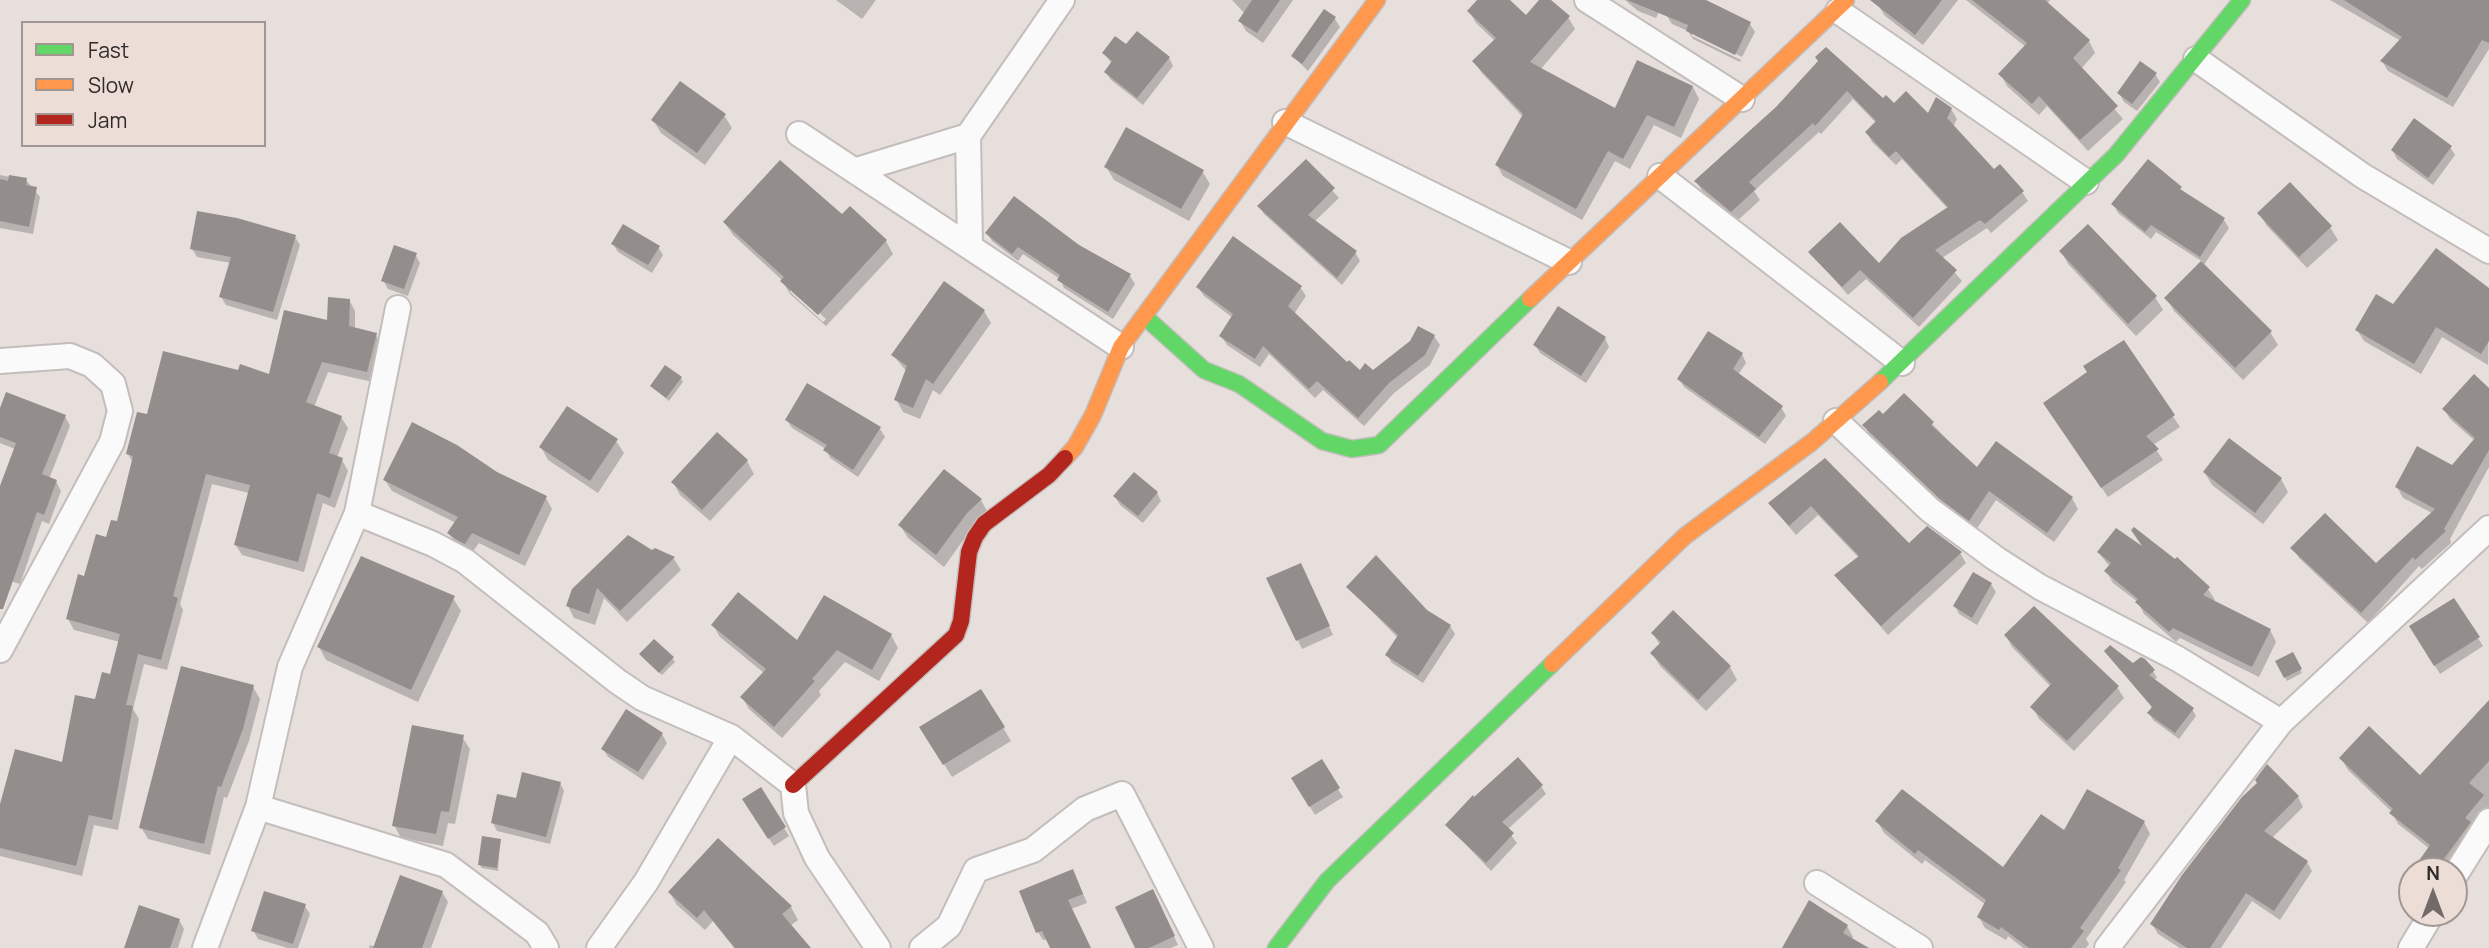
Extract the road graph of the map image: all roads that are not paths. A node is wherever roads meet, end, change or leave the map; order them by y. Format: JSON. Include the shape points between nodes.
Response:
{"nodes":[{"id":1,"x":1062,"y":0,"type":"edge"},
{"id":2,"x":1377,"y":0,"type":"edge"},
{"id":3,"x":1587,"y":0,"type":"edge"},
{"id":4,"x":2240,"y":0,"type":"edge"},
{"id":5,"x":1842,"y":5,"type":"edge"},
{"id":6,"x":2196,"y":59,"type":"junction"},
{"id":7,"x":1742,"y":99,"type":"junction"},
{"id":8,"x":1286,"y":122,"type":"junction"},
{"id":9,"x":799,"y":134,"type":"dead end"},
{"id":10,"x":968,"y":136,"type":"junction"},
{"id":11,"x":857,"y":170,"type":"junction"},
{"id":12,"x":1660,"y":176,"type":"junction"},
{"id":13,"x":2086,"y":182,"type":"junction"},
{"id":14,"x":970,"y":245,"type":"junction"},
{"id":15,"x":2489,"y":251,"type":"edge"},
{"id":16,"x":1569,"y":262,"type":"junction"},
{"id":17,"x":398,"y":308,"type":"dead end"},
{"id":18,"x":1144,"y":316,"type":"junction"},
{"id":19,"x":1121,"y":347,"type":"junction"},
{"id":20,"x":0,"y":360,"type":"edge"},
{"id":21,"x":1902,"y":363,"type":"junction"},
{"id":22,"x":1836,"y":421,"type":"junction"},
{"id":23,"x":357,"y":513,"type":"junction"},
{"id":24,"x":2489,"y":528,"type":"edge"},
{"id":25,"x":0,"y":650,"type":"edge"},
{"id":26,"x":2281,"y":722,"type":"junction"},
{"id":27,"x":731,"y":737,"type":"junction"},
{"id":28,"x":793,"y":785,"type":"junction"},
{"id":29,"x":258,"y":807,"type":"junction"},
{"id":30,"x":2489,"y":821,"type":"edge"},
{"id":31,"x":2466,"y":857,"type":"edge"},
{"id":32,"x":1817,"y":883,"type":"dead end"},
{"id":33,"x":2424,"y":927,"type":"edge"},
{"id":34,"x":205,"y":948,"type":"edge"},
{"id":35,"x":546,"y":948,"type":"edge"},
{"id":36,"x":599,"y":948,"type":"edge"},
{"id":37,"x":878,"y":948,"type":"edge"},
{"id":38,"x":922,"y":948,"type":"edge"},
{"id":39,"x":1201,"y":948,"type":"edge"},
{"id":40,"x":1276,"y":948,"type":"edge"},
{"id":41,"x":1920,"y":948,"type":"edge"},
{"id":42,"x":2107,"y":948,"type":"edge"},
{"id":43,"x":2411,"y":948,"type":"edge"}],
"edges":[{"from":1,"to":10,"type":"street"},
{"from":2,"to":8,"type":"street"},
{"from":3,"to":7,"type":"street"},
{"from":4,"to":6,"type":"street"},
{"from":5,"to":7,"type":"street"},
{"from":5,"to":13,"type":"street"},
{"from":6,"to":13,"type":"street","via":[[2116,155]]},
{"from":6,"to":15,"type":"street","via":[[2363,176]]},
{"from":7,"to":12,"type":"street"},
{"from":8,"to":16,"type":"street"},
{"from":8,"to":18,"type":"street"},
{"from":9,"to":11,"type":"street"},
{"from":10,"to":11,"type":"street"},
{"from":10,"to":14,"type":"street"},
{"from":11,"to":14,"type":"street"},
{"from":12,"to":16,"type":"street"},
{"from":12,"to":21,"type":"street"},
{"from":13,"to":21,"type":"street"},
{"from":14,"to":19,"type":"street"},
{"from":16,"to":18,"type":"street","via":[[1395,433],[1379,445],[1352,449],[1322,441],[1238,384],[1204,370]]},
{"from":17,"to":23,"type":"street"},
{"from":18,"to":19,"type":"street"},
{"from":19,"to":28,"type":"street","via":[[1094,415],[1075,447],[1049,475],[984,524],[975,537],[956,635]]},
{"from":20,"to":25,"type":"street","via":[[70,356],[81,360],[113,384],[120,411],[112,442]]},
{"from":21,"to":22,"type":"street"},
{"from":22,"to":26,"type":"street","via":[[1930,510],[1995,558]]},
{"from":22,"to":40,"type":"street","via":[[1685,536],[1327,881]]},
{"from":23,"to":27,"type":"street","via":[[465,561],[642,698]]},
{"from":23,"to":29,"type":"street","via":[[290,667]]},
{"from":24,"to":26,"type":"street"},
{"from":26,"to":42,"type":"street"},
{"from":27,"to":28,"type":"street"},
{"from":27,"to":36,"type":"street","via":[[646,882]]},
{"from":28,"to":37,"type":"street","via":[[796,813],[817,858]]},
{"from":29,"to":34,"type":"street"},
{"from":29,"to":35,"type":"street","via":[[446,866],[537,933]]},
{"from":30,"to":31,"type":"street"},
{"from":32,"to":41,"type":"street"},
{"from":33,"to":43,"type":"street"},
{"from":38,"to":39,"type":"street","via":[[949,926],[976,870],[1033,850],[1085,809],[1122,794]]}]}
